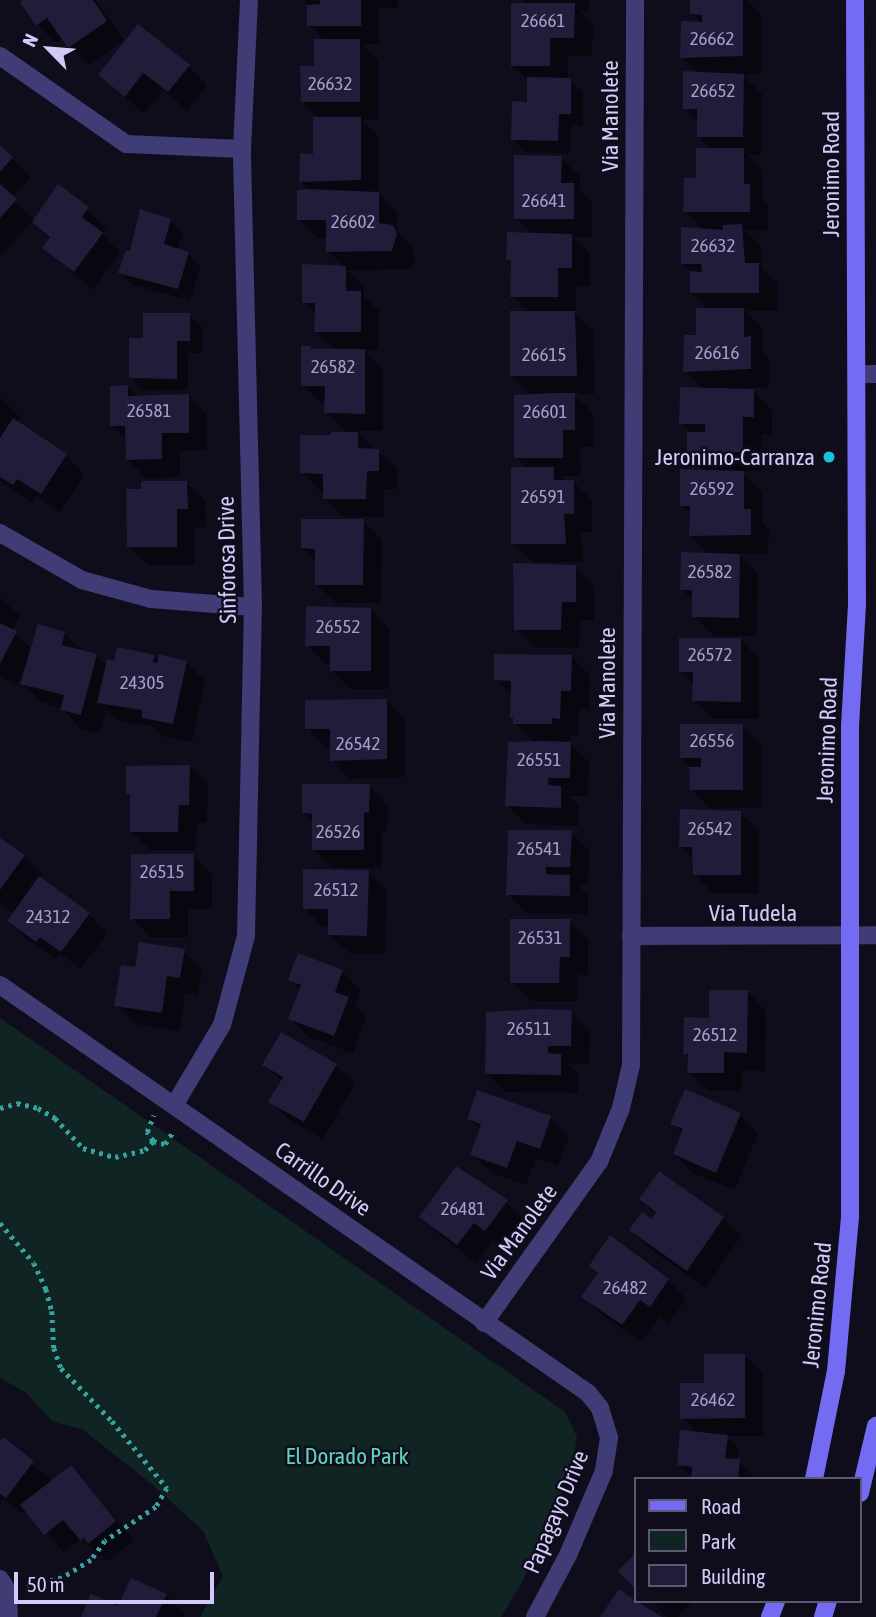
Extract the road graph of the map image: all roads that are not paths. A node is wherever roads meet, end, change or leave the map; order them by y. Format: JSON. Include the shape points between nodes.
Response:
{"nodes":[{"id":1,"x":249,"y":0,"type":"edge"},
{"id":2,"x":635,"y":0,"type":"edge"},
{"id":3,"x":855,"y":0,"type":"edge"},
{"id":4,"x":0,"y":56,"type":"edge"},
{"id":5,"x":243,"y":149,"type":"junction"},
{"id":6,"x":857,"y":374,"type":"junction"},
{"id":7,"x":876,"y":374,"type":"edge"},
{"id":8,"x":0,"y":533,"type":"edge"},
{"id":9,"x":253,"y":607,"type":"junction"},
{"id":10,"x":848,"y":935,"type":"junction"},
{"id":11,"x":876,"y":935,"type":"edge"},
{"id":12,"x":631,"y":936,"type":"junction"},
{"id":13,"x":0,"y":985,"type":"edge"},
{"id":14,"x":169,"y":1100,"type":"junction"},
{"id":15,"x":484,"y":1323,"type":"junction"},
{"id":16,"x":606,"y":1424,"type":"joint"},
{"id":17,"x":876,"y":1426,"type":"edge"},
{"id":18,"x":814,"y":1477,"type":"edge"},
{"id":19,"x":862,"y":1485,"type":"edge"},
{"id":20,"x":0,"y":1579,"type":"edge"},
{"id":21,"x":10,"y":1615,"type":"edge"},
{"id":22,"x":535,"y":1617,"type":"edge"}],
"edges":[{"from":1,"to":5,"type":"street","name":"Sinforosa Drive"},
{"from":2,"to":12,"type":"street","name":"Via Manolete"},
{"from":3,"to":6,"type":"main road","name":"Jeronimo Road"},
{"from":4,"to":5,"type":"street","via":[[126,144]]},
{"from":5,"to":9,"type":"street","name":"Sinforosa Drive"},
{"from":6,"to":7,"type":"street"},
{"from":6,"to":10,"type":"main road","name":"Jeronimo Road","via":[[857,606],[850,726]]},
{"from":8,"to":9,"type":"street","via":[[82,580],[151,599]]},
{"from":9,"to":14,"type":"street","name":"Sinforosa Drive","via":[[246,936],[222,1025]]},
{"from":10,"to":11,"type":"street","name":"Via Tudela"},
{"from":10,"to":12,"type":"street","name":"Via Tudela"},
{"from":10,"to":18,"type":"main road","name":"Jeronimo Road","via":[[850,1216],[846,1284],[836,1371]]},
{"from":12,"to":15,"type":"street","name":"Via Manolete","via":[[631,1065],[607,1149]]},
{"from":13,"to":14,"type":"street","name":"Carrillo Drive"},
{"from":14,"to":15,"type":"street","name":"Carrillo Drive"},
{"from":15,"to":16,"type":"street","name":"Carrillo Drive","via":[[588,1393]]},
{"from":16,"to":22,"type":"street","name":"Papagayo Drive","via":[[608,1452],[600,1483]]},
{"from":17,"to":19,"type":"main road"},
{"from":20,"to":21,"type":"street","via":[[8,1592]]}]}
